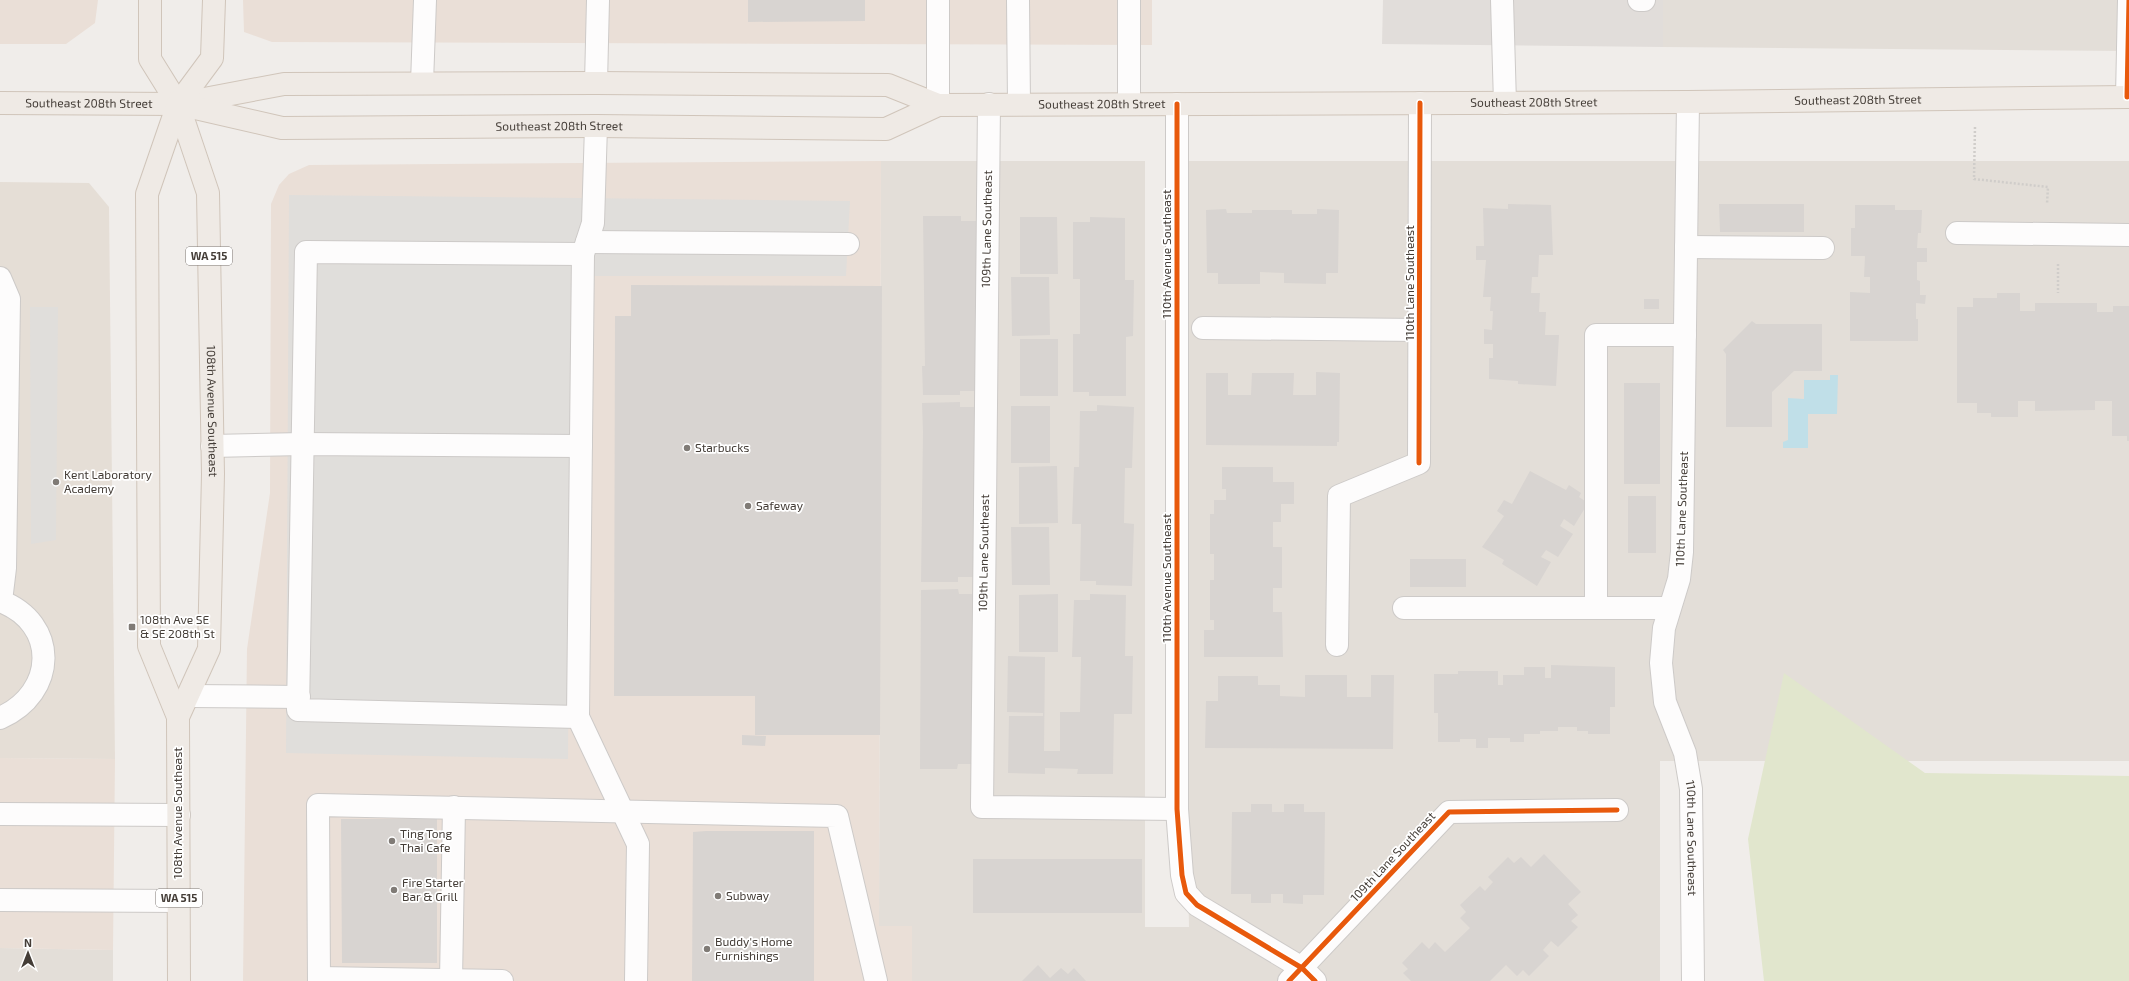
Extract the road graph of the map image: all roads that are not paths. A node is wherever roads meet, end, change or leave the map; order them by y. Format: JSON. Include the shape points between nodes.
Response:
{"nodes":[{"id":1,"x":150,"y":0,"type":"edge"},
{"id":2,"x":214,"y":0,"type":"edge"},
{"id":3,"x":425,"y":0,"type":"edge"},
{"id":4,"x":598,"y":0,"type":"edge"},
{"id":5,"x":938,"y":0,"type":"edge"},
{"id":6,"x":1018,"y":0,"type":"edge"},
{"id":7,"x":1129,"y":0,"type":"edge"},
{"id":8,"x":1502,"y":0,"type":"edge"},
{"id":9,"x":1639,"y":0,"type":"edge"},
{"id":10,"x":1644,"y":0,"type":"edge"},
{"id":11,"x":2129,"y":0,"type":"edge"},
{"id":12,"x":596,"y":83,"type":"junction"},
{"id":13,"x":422,"y":84,"type":"junction"},
{"id":14,"x":2128,"y":97,"type":"edge"},
{"id":15,"x":1688,"y":102,"type":"junction"},
{"id":16,"x":0,"y":103,"type":"edge"},
{"id":17,"x":1420,"y":103,"type":"junction"},
{"id":18,"x":1505,"y":103,"type":"junction"},
{"id":19,"x":178,"y":104,"type":"junction"},
{"id":20,"x":988,"y":104,"type":"junction"},
{"id":21,"x":1018,"y":104,"type":"junction"},
{"id":22,"x":1129,"y":104,"type":"junction"},
{"id":23,"x":1177,"y":104,"type":"junction"},
{"id":24,"x":938,"y":105,"type":"junction"},
{"id":25,"x":596,"y":126,"type":"junction"},
{"id":26,"x":1957,"y":233,"type":"dead end"},
{"id":27,"x":2129,"y":235,"type":"edge"},
{"id":28,"x":848,"y":244,"type":"dead end"},
{"id":29,"x":1686,"y":247,"type":"junction"},
{"id":30,"x":585,"y":248,"type":"junction"},
{"id":31,"x":1823,"y":248,"type":"dead end"},
{"id":32,"x":0,"y":278,"type":"edge"},
{"id":33,"x":1203,"y":328,"type":"dead end"},
{"id":34,"x":1419,"y":330,"type":"junction"},
{"id":35,"x":1685,"y":335,"type":"junction"},
{"id":36,"x":303,"y":444,"type":"junction"},
{"id":37,"x":212,"y":446,"type":"junction"},
{"id":38,"x":581,"y":446,"type":"junction"},
{"id":39,"x":1,"y":601,"type":"edge"},
{"id":40,"x":1404,"y":608,"type":"dead end"},
{"id":41,"x":1596,"y":608,"type":"junction"},
{"id":42,"x":1669,"y":608,"type":"junction"},
{"id":43,"x":1337,"y":645,"type":"dead end"},
{"id":44,"x":189,"y":696,"type":"junction"},
{"id":45,"x":299,"y":697,"type":"junction"},
{"id":46,"x":178,"y":717,"type":"junction"},
{"id":47,"x":578,"y":717,"type":"junction"},
{"id":48,"x":0,"y":718,"type":"edge"},
{"id":49,"x":454,"y":807,"type":"junction"},
{"id":50,"x":1177,"y":809,"type":"junction"},
{"id":51,"x":1617,"y":810,"type":"dead end"},
{"id":52,"x":624,"y":811,"type":"junction"},
{"id":53,"x":0,"y":814,"type":"edge"},
{"id":54,"x":179,"y":815,"type":"junction"},
{"id":55,"x":0,"y":900,"type":"edge"},
{"id":56,"x":179,"y":901,"type":"junction"},
{"id":57,"x":1302,"y":977,"type":"edge"},
{"id":58,"x":319,"y":980,"type":"edge"},
{"id":59,"x":383,"y":980,"type":"edge"},
{"id":60,"x":451,"y":980,"type":"edge"},
{"id":61,"x":179,"y":981,"type":"edge"},
{"id":62,"x":502,"y":981,"type":"edge"},
{"id":63,"x":636,"y":981,"type":"edge"},
{"id":64,"x":876,"y":981,"type":"edge"},
{"id":65,"x":1693,"y":981,"type":"edge"}],
"edges":[{"from":1,"to":19,"type":"main road","name":"108th Avenue Southeast","number":"WA 515","via":[[150,59]]},
{"from":2,"to":19,"type":"main road","name":"108th Avenue Southeast","number":"WA 515","via":[[212,58]]},
{"from":3,"to":13,"type":"street"},
{"from":4,"to":12,"type":"street"},
{"from":5,"to":24,"type":"street"},
{"from":6,"to":21,"type":"street"},
{"from":7,"to":22,"type":"street"},
{"from":8,"to":18,"type":"street"},
{"from":9,"to":10,"type":"street"},
{"from":11,"to":14,"type":"street"},
{"from":12,"to":13,"type":"main road","name":"Southeast 208th Street"},
{"from":12,"to":24,"type":"main road","name":"Southeast 208th Street","via":[[888,85]]},
{"from":13,"to":19,"type":"main road","name":"Southeast 208th Street","via":[[284,84]]},
{"from":14,"to":15,"type":"main road","name":"Southeast 208th Street"},
{"from":15,"to":18,"type":"main road","name":"Southeast 208th Street"},
{"from":15,"to":29,"type":"street","name":"110th Lane Southeast"},
{"from":16,"to":19,"type":"main road","name":"Southeast 208th Street"},
{"from":17,"to":18,"type":"main road","name":"Southeast 208th Street"},
{"from":17,"to":23,"type":"main road","name":"Southeast 208th Street"},
{"from":17,"to":34,"type":"street","name":"110th Lane Southeast"},
{"from":19,"to":25,"type":"main road","name":"Southeast 208th Street","via":[[282,128]]},
{"from":19,"to":37,"type":"main road","name":"108th Avenue Southeast","number":"WA 515","via":[[208,193]]},
{"from":19,"to":46,"type":"main road","name":"108th Avenue Southeast","number":"WA 515","via":[[147,194],[149,646]]},
{"from":20,"to":21,"type":"main road","name":"Southeast 208th Street"},
{"from":20,"to":24,"type":"main road","name":"Southeast 208th Street"},
{"from":20,"to":50,"type":"street","name":"109th Lane Southeast","via":[[982,807]]},
{"from":21,"to":22,"type":"main road","name":"Southeast 208th Street"},
{"from":22,"to":23,"type":"main road","name":"Southeast 208th Street"},
{"from":23,"to":50,"type":"street","name":"110th Avenue Southeast"},
{"from":24,"to":25,"type":"main road","name":"Southeast 208th Street","via":[[886,129]]},
{"from":25,"to":30,"type":"street","via":[[593,224]]},
{"from":26,"to":27,"type":"street"},
{"from":28,"to":30,"type":"street"},
{"from":29,"to":31,"type":"street"},
{"from":29,"to":35,"type":"street","name":"110th Lane Southeast"},
{"from":30,"to":36,"type":"street","via":[[306,252]]},
{"from":30,"to":38,"type":"street"},
{"from":32,"to":39,"type":"street","via":[[9,299],[5,568]]},
{"from":33,"to":34,"type":"street"},
{"from":34,"to":43,"type":"street","name":"110th Lane Southeast","via":[[1419,463],[1339,496]]},
{"from":35,"to":41,"type":"street","via":[[1596,335]]},
{"from":35,"to":42,"type":"street","name":"110th Lane Southeast","via":[[1682,552],[1679,579]]},
{"from":36,"to":37,"type":"street"},
{"from":36,"to":38,"type":"street"},
{"from":36,"to":45,"type":"street"},
{"from":37,"to":44,"type":"main road","name":"108th Avenue Southeast","number":"WA 515","via":[[209,649]]},
{"from":38,"to":47,"type":"street"},
{"from":39,"to":48,"type":"street","via":[[17,609],[30,620],[43,652],[43,670],[38,686],[28,700]]},
{"from":40,"to":41,"type":"street"},
{"from":41,"to":42,"type":"street"},
{"from":42,"to":65,"type":"street","name":"110th Lane Southeast","via":[[1662,642],[1665,702],[1685,753],[1692,789]]},
{"from":44,"to":45,"type":"street"},
{"from":44,"to":46,"type":"main road","name":"108th Avenue Southeast","number":"WA 515"},
{"from":45,"to":47,"type":"street","via":[[298,710]]},
{"from":46,"to":54,"type":"main road","name":"108th Avenue Southeast","number":"WA 515"},
{"from":47,"to":52,"type":"street"},
{"from":49,"to":52,"type":"street"},
{"from":49,"to":58,"type":"street","via":[[318,805]]},
{"from":49,"to":60,"type":"street"},
{"from":50,"to":57,"type":"street","name":"110th Avenue Southeast","via":[[1180,867],[1189,898]]},
{"from":51,"to":57,"type":"street","name":"109th Lane Southeast","via":[[1449,812]]},
{"from":52,"to":63,"type":"street","via":[[638,844]]},
{"from":52,"to":64,"type":"street","via":[[837,816]]},
{"from":53,"to":54,"type":"street"},
{"from":54,"to":56,"type":"main road","name":"108th Avenue Southeast","number":"WA 515"},
{"from":55,"to":56,"type":"street"},
{"from":56,"to":61,"type":"main road","name":"108th Avenue Southeast","number":"WA 515"},
{"from":58,"to":59,"type":"street"},
{"from":59,"to":60,"type":"street"},
{"from":60,"to":62,"type":"street"}]}
